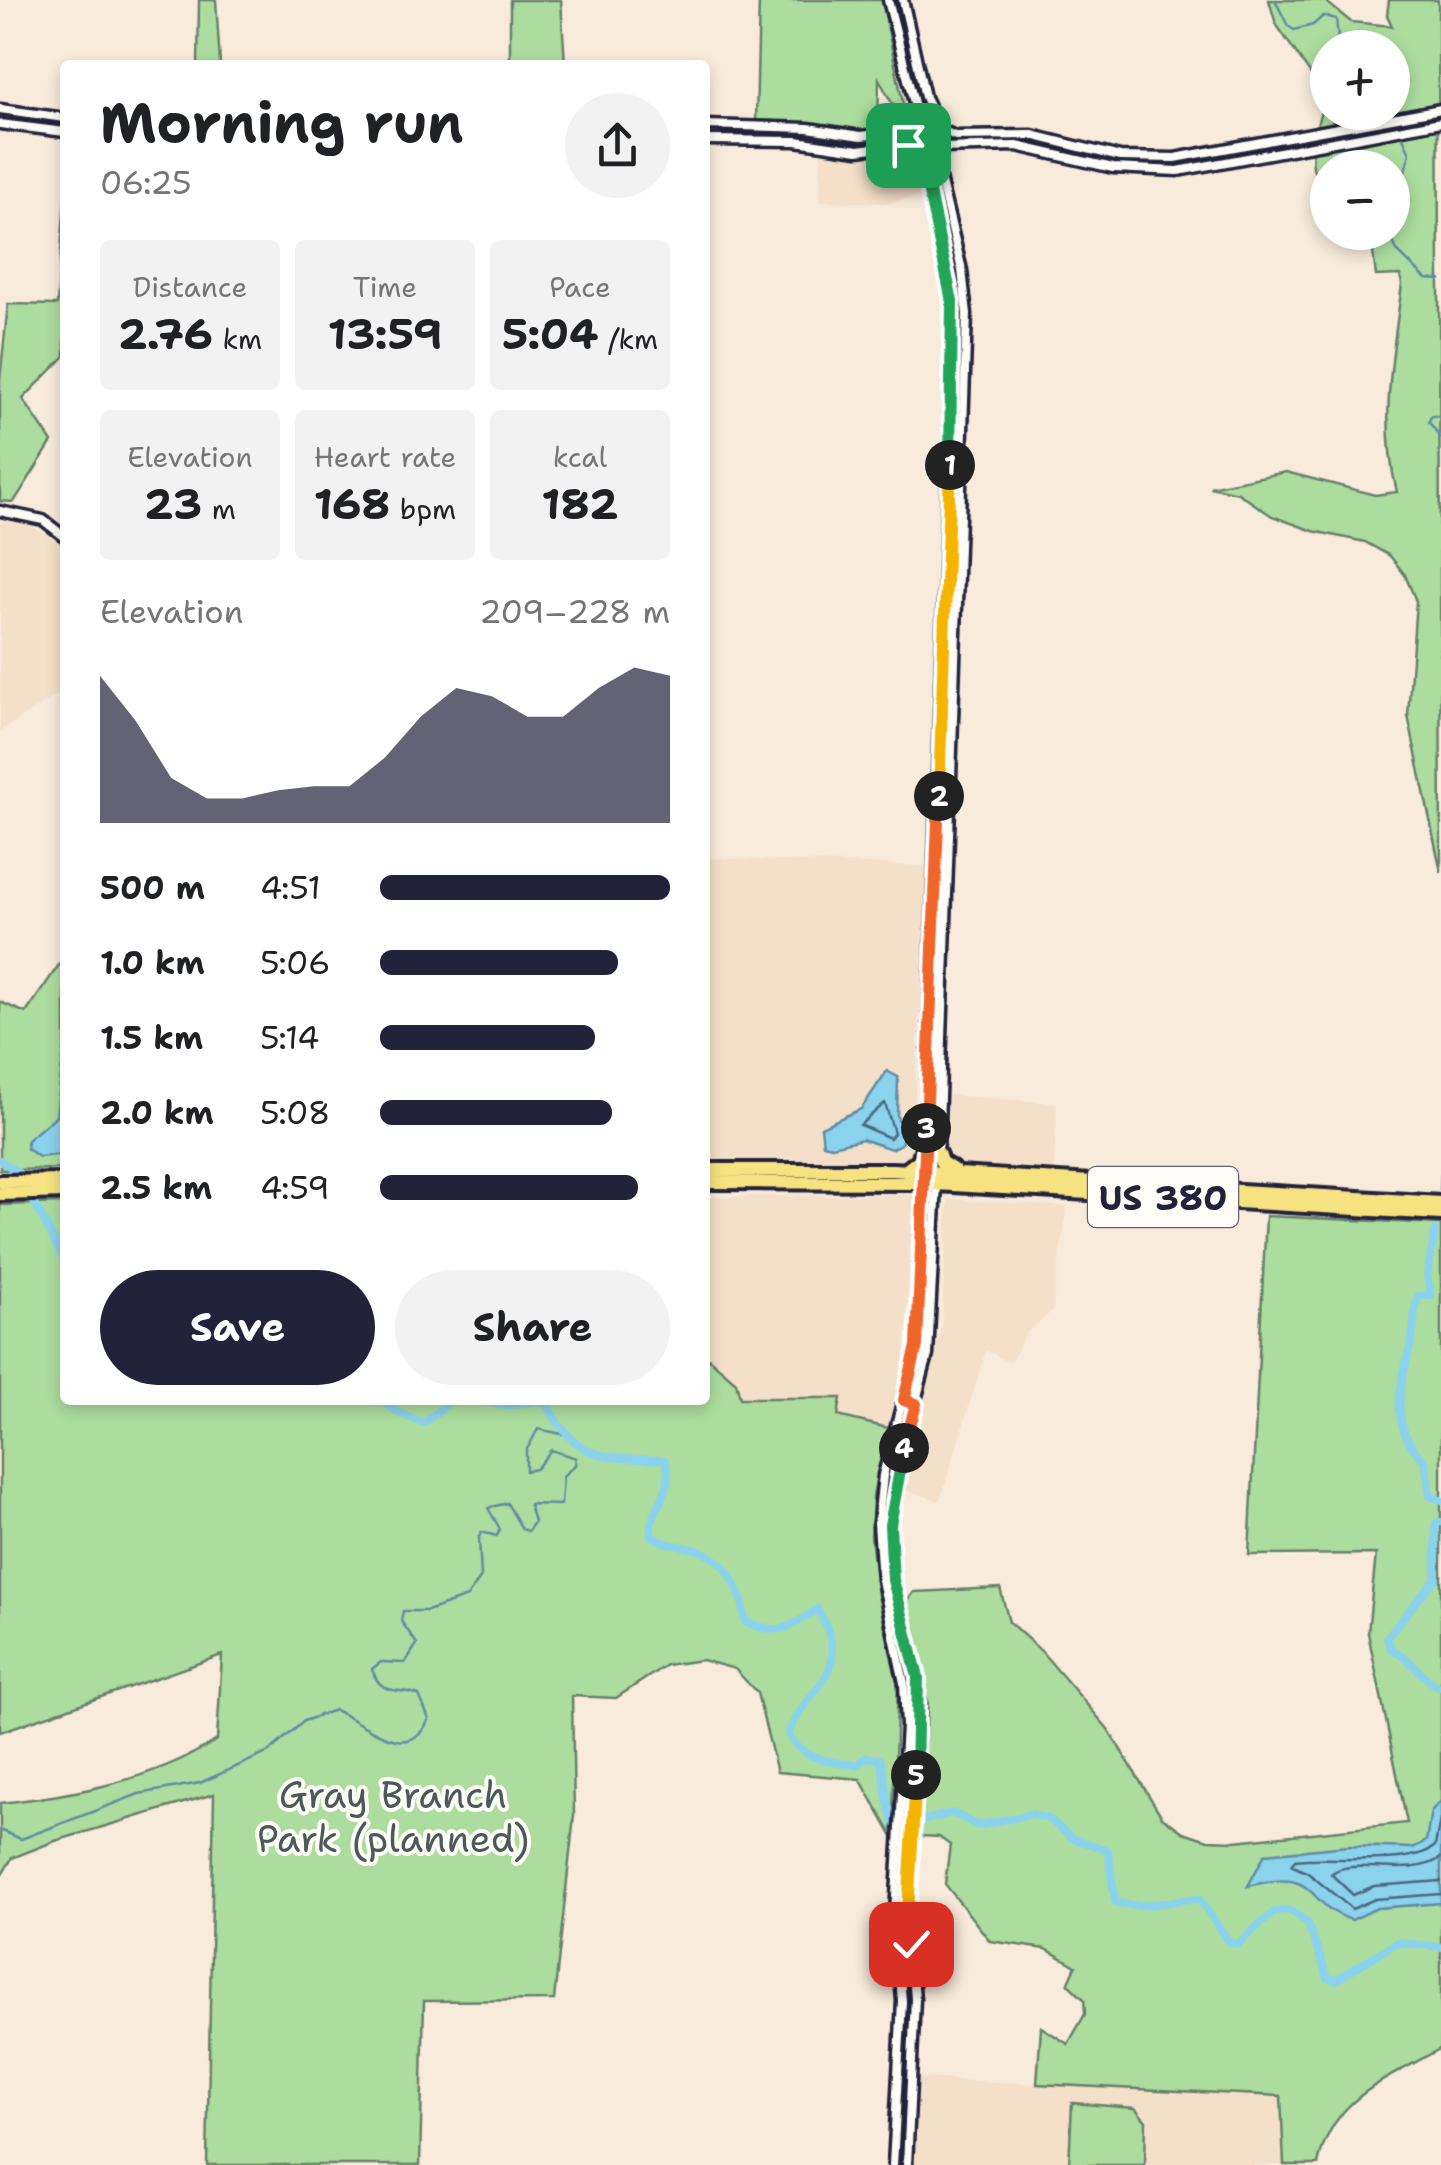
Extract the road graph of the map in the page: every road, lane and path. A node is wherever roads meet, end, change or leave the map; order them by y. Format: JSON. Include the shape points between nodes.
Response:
{"nodes":[{"id":1,"x":888,"y":0,"type":"edge"},
{"id":2,"x":903,"y":0,"type":"edge"},
{"id":3,"x":0,"y":109,"type":"edge"},
{"id":4,"x":1441,"y":109,"type":"edge"},
{"id":5,"x":60,"y":117,"type":"edge"},
{"id":6,"x":1441,"y":122,"type":"edge"},
{"id":7,"x":0,"y":124,"type":"edge"},
{"id":8,"x":710,"y":125,"type":"edge"},
{"id":9,"x":918,"y":128,"type":"junction"},
{"id":10,"x":939,"y":128,"type":"junction"},
{"id":11,"x":60,"y":131,"type":"edge"},
{"id":12,"x":710,"y":140,"type":"edge"},
{"id":13,"x":919,"y":149,"type":"junction"},
{"id":14,"x":940,"y":149,"type":"junction"},
{"id":15,"x":0,"y":511,"type":"edge"},
{"id":16,"x":60,"y":532,"type":"edge"},
{"id":17,"x":925,"y":1142,"type":"junction"},
{"id":18,"x":938,"y":1153,"type":"junction"},
{"id":19,"x":710,"y":1170,"type":"edge"},
{"id":20,"x":905,"y":1171,"type":"junction"},
{"id":21,"x":962,"y":1174,"type":"junction"},
{"id":22,"x":930,"y":1178,"type":"junction"},
{"id":23,"x":710,"y":1182,"type":"edge"},
{"id":24,"x":60,"y":1183,"type":"edge"},
{"id":25,"x":1043,"y":1184,"type":"junction"},
{"id":26,"x":46,"y":1187,"type":"junction"},
{"id":27,"x":2,"y":1188,"type":"edge"},
{"id":28,"x":60,"y":1191,"type":"edge"},
{"id":29,"x":1441,"y":1203,"type":"edge"},
{"id":30,"x":1441,"y":1214,"type":"edge"},
{"id":31,"x":920,"y":1298,"type":"junction"},
{"id":32,"x":932,"y":1299,"type":"junction"},
{"id":33,"x":904,"y":1400,"type":"junction"},
{"id":34,"x":916,"y":1404,"type":"junction"},
{"id":35,"x":916,"y":1999,"type":"junction"},
{"id":36,"x":902,"y":2001,"type":"junction"},
{"id":37,"x":893,"y":2165,"type":"edge"},
{"id":38,"x":907,"y":2165,"type":"edge"}],
"edges":[{"from":1,"to":9,"type":"main road"},
{"from":2,"to":10,"type":"main road"},
{"from":3,"to":5,"type":"main road"},
{"from":4,"to":10,"type":"main road","via":[[1146,158],[1013,132],[961,136]]},
{"from":6,"to":14,"type":"main road","via":[[1178,171],[1113,168],[1009,145]]},
{"from":7,"to":11,"type":"main road"},
{"from":8,"to":9,"type":"main road","via":[[861,136]]},
{"from":9,"to":10,"type":"main road"},
{"from":9,"to":13,"type":"main road"},
{"from":10,"to":14,"type":"main road"},
{"from":12,"to":13,"type":"main road"},
{"from":13,"to":14,"type":"main road"},
{"from":13,"to":17,"type":"main road","via":[[953,310]]},
{"from":14,"to":18,"type":"main road","via":[[938,170],[967,314]]},
{"from":15,"to":16,"type":"main road","via":[[43,520]]},
{"from":17,"to":20,"type":"highway","via":[[920,1160]]},
{"from":17,"to":22,"type":"main road"},
{"from":18,"to":21,"type":"highway","via":[[944,1165]]},
{"from":18,"to":22,"type":"main road"},
{"from":19,"to":20,"type":"highway","number":"US 380"},
{"from":20,"to":22,"type":"highway","number":"US 380"},
{"from":21,"to":22,"type":"highway","number":"US 380"},
{"from":21,"to":25,"type":"highway","number":"US 380"},
{"from":22,"to":23,"type":"highway","number":"US 380"},
{"from":22,"to":25,"type":"highway","number":"US 380"},
{"from":22,"to":31,"type":"main road"},
{"from":22,"to":32,"type":"main road"},
{"from":24,"to":26,"type":"highway"},
{"from":25,"to":29,"type":"highway","number":"US 380"},
{"from":25,"to":30,"type":"highway","number":"US 380"},
{"from":26,"to":27,"type":"highway"},
{"from":26,"to":28,"type":"highway"},
{"from":31,"to":32,"type":"main road"},
{"from":31,"to":33,"type":"main road"},
{"from":32,"to":34,"type":"main road"},
{"from":33,"to":34,"type":"main road"},
{"from":33,"to":36,"type":"main road","via":[[878,1523],[882,1580],[904,1682],[895,1913]]},
{"from":34,"to":35,"type":"main road","via":[[890,1525],[893,1580],[918,1677],[908,1912]]},
{"from":35,"to":36,"type":"main road"},
{"from":35,"to":38,"type":"main road"},
{"from":36,"to":37,"type":"main road"}]}
